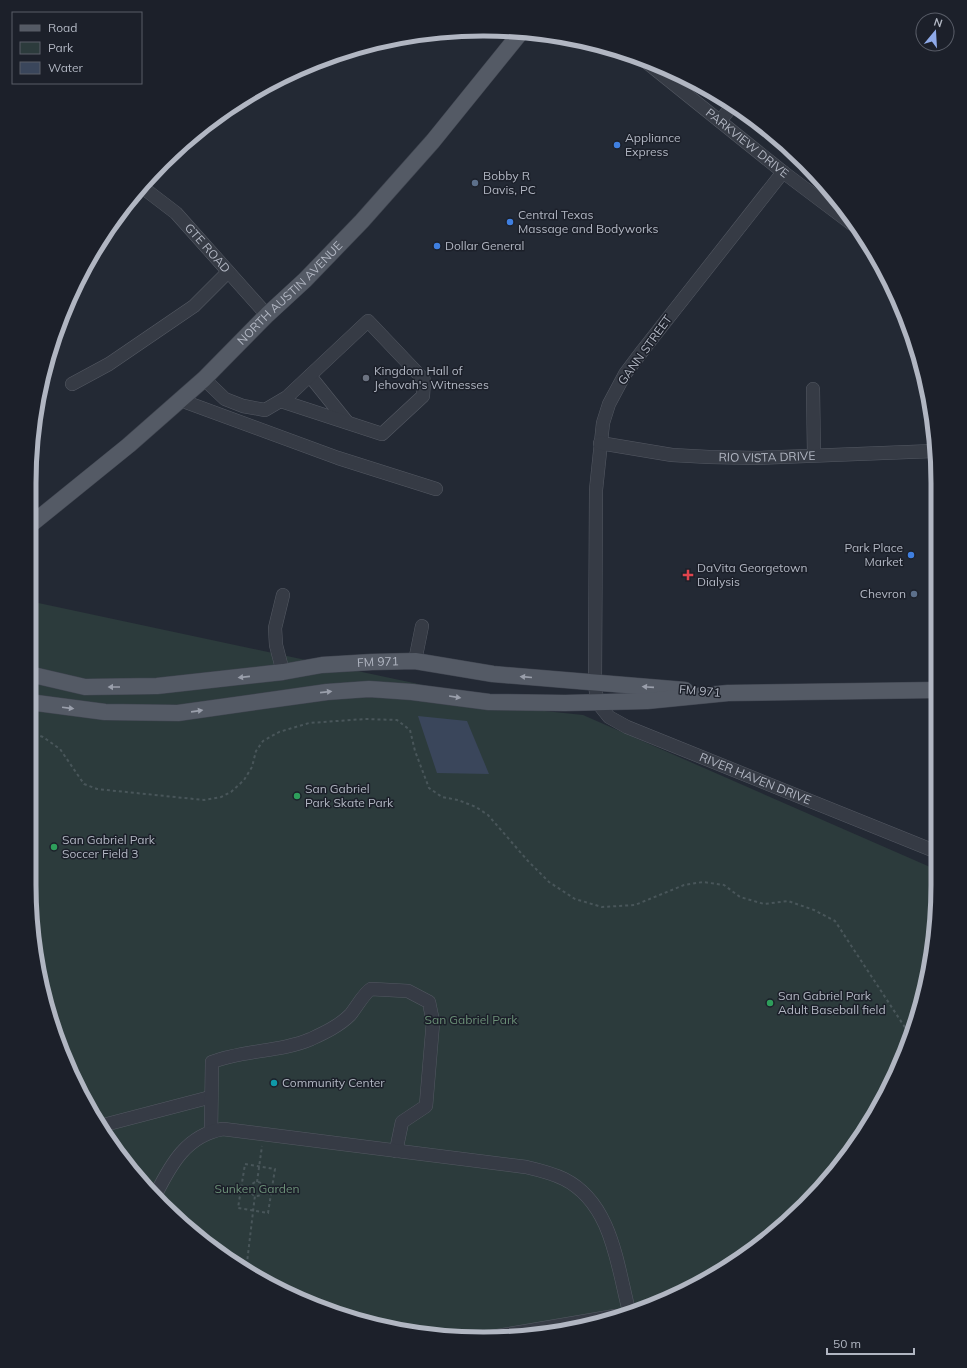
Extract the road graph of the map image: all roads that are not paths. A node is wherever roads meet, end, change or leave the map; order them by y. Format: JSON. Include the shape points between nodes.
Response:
{"nodes":[{"id":1,"x":517,"y":37,"type":"edge"},
{"id":2,"x":662,"y":73,"type":"edge"},
{"id":3,"x":729,"y":109,"type":"edge"},
{"id":4,"x":720,"y":121,"type":"junction"},
{"id":5,"x":783,"y":172,"type":"junction"},
{"id":6,"x":146,"y":190,"type":"edge"},
{"id":7,"x":844,"y":218,"type":"edge"},
{"id":8,"x":228,"y":272,"type":"junction"},
{"id":9,"x":267,"y":315,"type":"junction"},
{"id":10,"x":310,"y":376,"type":"junction"},
{"id":11,"x":204,"y":380,"type":"junction"},
{"id":12,"x":72,"y":384,"type":"dead end"},
{"id":13,"x":813,"y":389,"type":"dead end"},
{"id":14,"x":180,"y":400,"type":"junction"},
{"id":15,"x":281,"y":401,"type":"junction"},
{"id":16,"x":246,"y":407,"type":"junction"},
{"id":17,"x":240,"y":421,"type":"junction"},
{"id":18,"x":347,"y":422,"type":"junction"},
{"id":19,"x":600,"y":443,"type":"junction"},
{"id":20,"x":930,"y":451,"type":"edge"},
{"id":21,"x":814,"y":455,"type":"junction"},
{"id":22,"x":436,"y":488,"type":"dead end"},
{"id":23,"x":36,"y":520,"type":"edge"},
{"id":24,"x":283,"y":595,"type":"dead end"},
{"id":25,"x":422,"y":626,"type":"dead end"},
{"id":26,"x":415,"y":661,"type":"junction"},
{"id":27,"x":283,"y":672,"type":"junction"},
{"id":28,"x":36,"y":676,"type":"edge"},
{"id":29,"x":594,"y":683,"type":"junction"},
{"id":30,"x":931,"y":690,"type":"edge"},
{"id":31,"x":728,"y":693,"type":"junction"},
{"id":32,"x":286,"y":698,"type":"junction"},
{"id":33,"x":598,"y":702,"type":"junction"},
{"id":34,"x":36,"y":703,"type":"edge"},
{"id":35,"x":931,"y":850,"type":"edge"},
{"id":36,"x":210,"y":1096,"type":"junction"},
{"id":37,"x":106,"y":1124,"type":"edge"},
{"id":38,"x":211,"y":1131,"type":"junction"},
{"id":39,"x":396,"y":1151,"type":"junction"},
{"id":40,"x":158,"y":1191,"type":"edge"},
{"id":41,"x":627,"y":1308,"type":"edge"}],
"edges":[{"from":1,"to":9,"type":"main road","name":"NORTH AUSTIN AVENUE","via":[[433,141],[362,221]]},
{"from":2,"to":4,"type":"street","name":"PARKVIEW DRIVE"},
{"from":3,"to":4,"type":"street"},
{"from":4,"to":5,"type":"street","name":"PARKVIEW DRIVE"},
{"from":5,"to":7,"type":"street","name":"PARKVIEW DRIVE"},
{"from":5,"to":19,"type":"street","name":"GANN STREET","via":[[625,374],[609,404]]},
{"from":6,"to":8,"type":"street","name":"GTE ROAD","via":[[176,213]]},
{"from":8,"to":9,"type":"street","name":"GTE ROAD"},
{"from":8,"to":12,"type":"street","via":[[194,306],[109,364]]},
{"from":9,"to":11,"type":"main road","name":"NORTH AUSTIN AVENUE"},
{"from":10,"to":15,"type":"street"},
{"from":10,"to":18,"type":"street"},
{"from":10,"to":18,"type":"street","via":[[368,320],[424,380],[422,396],[382,434]]},
{"from":11,"to":14,"type":"main road","name":"NORTH AUSTIN AVENUE"},
{"from":11,"to":16,"type":"street","via":[[225,399]]},
{"from":13,"to":21,"type":"street"},
{"from":14,"to":17,"type":"street"},
{"from":14,"to":23,"type":"main road","name":"NORTH AUSTIN AVENUE","via":[[124,450]]},
{"from":15,"to":16,"type":"street","via":[[265,410]]},
{"from":15,"to":18,"type":"street"},
{"from":16,"to":17,"type":"street"},
{"from":17,"to":22,"type":"street","via":[[338,458]]},
{"from":19,"to":21,"type":"street","name":"RIO VISTA DRIVE","via":[[672,455],[758,458]]},
{"from":19,"to":29,"type":"street","name":"GANN STREET","via":[[596,490]]},
{"from":20,"to":21,"type":"street","name":"RIO VISTA DRIVE"},
{"from":24,"to":27,"type":"street","via":[[275,628],[276,645]]},
{"from":25,"to":26,"type":"street"},
{"from":26,"to":27,"type":"main road","name":"FM 971","number":"FM 971","via":[[329,665]]},
{"from":29,"to":26,"type":"main road","name":"FM 971","number":"FM 971","one_way":true,"via":[[493,674]]},
{"from":27,"to":28,"type":"main road","name":"FM 971","number":"FM 971","one_way":true,"via":[[157,686],[85,687]]},
{"from":27,"to":32,"type":"main road"},
{"from":31,"to":29,"type":"main road","name":"FM 971","number":"FM 971","one_way":true},
{"from":29,"to":33,"type":"street","name":"RIVER HAVEN DRIVE"},
{"from":30,"to":31,"type":"main road","name":"FM 971","number":"FM 971"},
{"from":31,"to":33,"type":"main road","name":"FM 971","number":"FM 971","via":[[647,701]]},
{"from":32,"to":33,"type":"main road","name":"FM 971","number":"FM 971","one_way":true,"via":[[369,689],[489,702]]},
{"from":34,"to":32,"type":"main road","name":"FM 971","number":"FM 971","one_way":true,"via":[[105,712],[178,713]]},
{"from":33,"to":35,"type":"street","name":"RIVER HAVEN DRIVE","via":[[609,716],[627,727]]},
{"from":36,"to":37,"type":"street"},
{"from":36,"to":38,"type":"street"},
{"from":36,"to":39,"type":"street","via":[[212,1062],[224,1057],[309,1040],[340,1024],[371,989],[408,991],[429,1002],[433,1022],[426,1106],[402,1122]]},
{"from":38,"to":39,"type":"street","via":[[238,1129]]},
{"from":38,"to":40,"type":"street","via":[[186,1147]]},
{"from":39,"to":41,"type":"street","via":[[526,1167],[565,1180],[593,1203],[608,1229]]}]}
